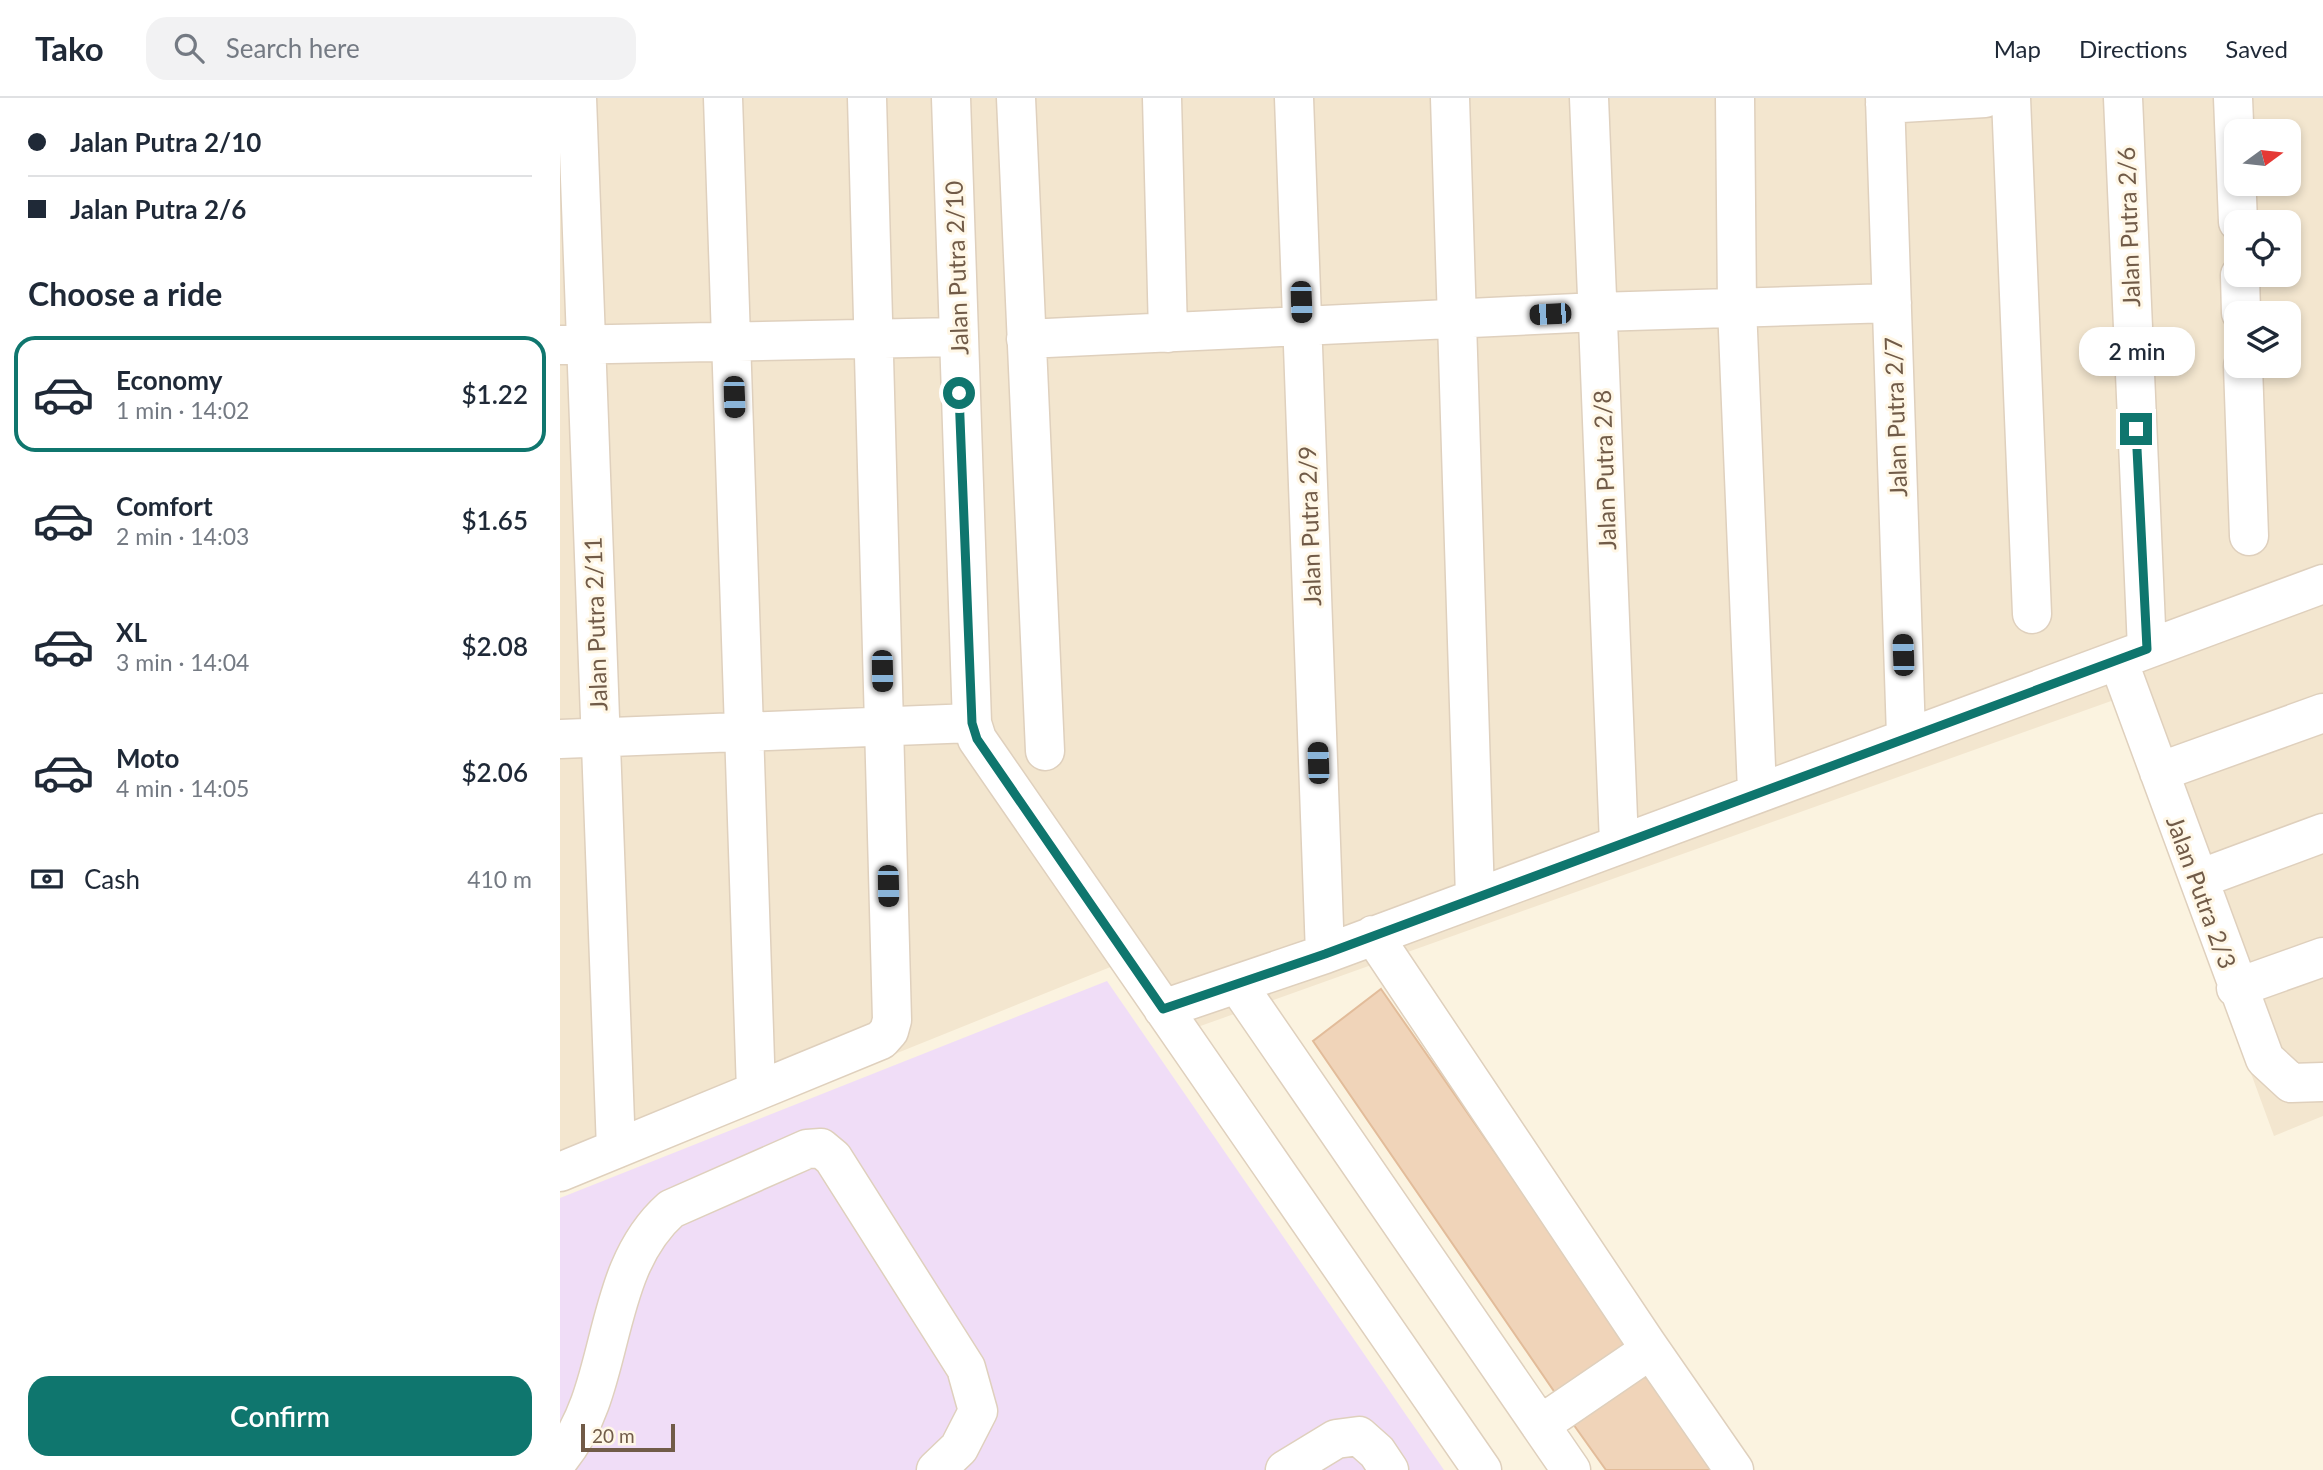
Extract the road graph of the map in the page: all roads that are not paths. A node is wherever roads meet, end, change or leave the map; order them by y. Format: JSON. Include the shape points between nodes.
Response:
{"nodes":[{"id":1,"x":578,"y":98,"type":"edge"},
{"id":2,"x":723,"y":98,"type":"edge"},
{"id":3,"x":867,"y":98,"type":"edge"},
{"id":4,"x":951,"y":98,"type":"edge"},
{"id":5,"x":1016,"y":98,"type":"edge"},
{"id":6,"x":1162,"y":98,"type":"edge"},
{"id":7,"x":1294,"y":98,"type":"edge"},
{"id":8,"x":1450,"y":98,"type":"edge"},
{"id":9,"x":1589,"y":98,"type":"edge"},
{"id":10,"x":1735,"y":98,"type":"edge"},
{"id":11,"x":1985,"y":98,"type":"edge"},
{"id":12,"x":2011,"y":98,"type":"edge"},
{"id":13,"x":2123,"y":98,"type":"edge"},
{"id":14,"x":2233,"y":98,"type":"edge"},
{"id":15,"x":1885,"y":101,"type":"edge"},
{"id":16,"x":2238,"y":210,"type":"edge"},
{"id":17,"x":1892,"y":303,"type":"junction"},
{"id":18,"x":1737,"y":307,"type":"junction"},
{"id":19,"x":1597,"y":312,"type":"junction"},
{"id":20,"x":1457,"y":319,"type":"junction"},
{"id":21,"x":1302,"y":327,"type":"junction"},
{"id":22,"x":1168,"y":333,"type":"junction"},
{"id":23,"x":957,"y":337,"type":"junction"},
{"id":24,"x":874,"y":339,"type":"junction"},
{"id":25,"x":1026,"y":339,"type":"junction"},
{"id":26,"x":732,"y":342,"type":"junction"},
{"id":27,"x":572,"y":345,"type":"edge"},
{"id":28,"x":2243,"y":378,"type":"edge"},
{"id":29,"x":2249,"y":536,"type":"dead end"},
{"id":30,"x":2323,"y":584,"type":"edge"},
{"id":31,"x":2032,"y":614,"type":"dead end"},
{"id":32,"x":2133,"y":655,"type":"junction"},
{"id":33,"x":2323,"y":713,"type":"edge"},
{"id":34,"x":972,"y":723,"type":"junction"},
{"id":35,"x":884,"y":726,"type":"junction"},
{"id":36,"x":743,"y":732,"type":"junction"},
{"id":37,"x":1906,"y":736,"type":"junction"},
{"id":38,"x":600,"y":737,"type":"junction"},
{"id":39,"x":560,"y":739,"type":"edge"},
{"id":40,"x":1045,"y":751,"type":"dead end"},
{"id":41,"x":2159,"y":772,"type":"junction"},
{"id":42,"x":1757,"y":792,"type":"junction"},
{"id":43,"x":2323,"y":833,"type":"edge"},
{"id":44,"x":1619,"y":843,"type":"junction"},
{"id":45,"x":2199,"y":879,"type":"junction"},
{"id":46,"x":1475,"y":897,"type":"junction"},
{"id":47,"x":1373,"y":935,"type":"junction"},
{"id":48,"x":1325,"y":954,"type":"junction"},
{"id":49,"x":2323,"y":957,"type":"edge"},
{"id":50,"x":1237,"y":984,"type":"junction"},
{"id":51,"x":2236,"y":988,"type":"junction"},
{"id":52,"x":1163,"y":1009,"type":"junction"},
{"id":53,"x":2323,"y":1082,"type":"edge"},
{"id":54,"x":757,"y":1091,"type":"junction"},
{"id":55,"x":616,"y":1149,"type":"junction"},
{"id":56,"x":560,"y":1172,"type":"edge"},
{"id":57,"x":1646,"y":1343,"type":"junction"},
{"id":58,"x":1540,"y":1425,"type":"junction"},
{"id":59,"x":560,"y":1458,"type":"edge"},
{"id":60,"x":936,"y":1470,"type":"edge"},
{"id":61,"x":1285,"y":1470,"type":"edge"},
{"id":62,"x":1389,"y":1470,"type":"edge"},
{"id":63,"x":1482,"y":1470,"type":"edge"},
{"id":64,"x":1571,"y":1470,"type":"edge"},
{"id":65,"x":1734,"y":1470,"type":"edge"}],
"edges":[{"from":1,"to":27,"type":"street","name":"Jalan Putra 2/11"},
{"from":2,"to":26,"type":"street"},
{"from":3,"to":24,"type":"street"},
{"from":4,"to":23,"type":"street","name":"Jalan Putra 2/10"},
{"from":5,"to":25,"type":"street"},
{"from":6,"to":22,"type":"street"},
{"from":7,"to":21,"type":"street","name":"Jalan Putra 2/9"},
{"from":8,"to":20,"type":"street"},
{"from":9,"to":19,"type":"street","name":"Jalan Putra 2/8"},
{"from":10,"to":18,"type":"street"},
{"from":11,"to":15,"type":"street"},
{"from":12,"to":31,"type":"street"},
{"from":13,"to":32,"type":"street","name":"Jalan Putra 2/6"},
{"from":14,"to":16,"type":"street"},
{"from":15,"to":17,"type":"street","name":"Jalan Putra 2/7"},
{"from":17,"to":18,"type":"street"},
{"from":17,"to":37,"type":"street","name":"Jalan Putra 2/7"},
{"from":18,"to":19,"type":"street"},
{"from":18,"to":42,"type":"street"},
{"from":19,"to":20,"type":"street"},
{"from":19,"to":44,"type":"street","name":"Jalan Putra 2/8"},
{"from":20,"to":21,"type":"street"},
{"from":20,"to":46,"type":"street"},
{"from":21,"to":22,"type":"street"},
{"from":21,"to":48,"type":"street","name":"Jalan Putra 2/9"},
{"from":22,"to":25,"type":"street"},
{"from":23,"to":24,"type":"street"},
{"from":23,"to":34,"type":"street","name":"Jalan Putra 2/10"},
{"from":24,"to":26,"type":"street"},
{"from":24,"to":35,"type":"street"},
{"from":25,"to":40,"type":"street"},
{"from":26,"to":27,"type":"street"},
{"from":26,"to":36,"type":"street"},
{"from":27,"to":38,"type":"street","name":"Jalan Putra 2/11"},
{"from":28,"to":29,"type":"street"},
{"from":30,"to":32,"type":"street"},
{"from":32,"to":37,"type":"street"},
{"from":32,"to":41,"type":"street","name":"Jalan Putra 2/3"},
{"from":33,"to":41,"type":"street"},
{"from":34,"to":35,"type":"street"},
{"from":34,"to":52,"type":"street","name":"Jalan Putra 2/10","via":[[986,755]]},
{"from":35,"to":36,"type":"street"},
{"from":35,"to":54,"type":"street","via":[[889,1031],[881,1040]]},
{"from":36,"to":38,"type":"street"},
{"from":36,"to":54,"type":"street"},
{"from":37,"to":42,"type":"street"},
{"from":38,"to":39,"type":"street"},
{"from":38,"to":55,"type":"street","name":"Jalan Putra 2/11"},
{"from":41,"to":45,"type":"street","name":"Jalan Putra 2/3"},
{"from":42,"to":44,"type":"street"},
{"from":43,"to":45,"type":"street"},
{"from":44,"to":46,"type":"street"},
{"from":45,"to":51,"type":"street","name":"Jalan Putra 2/3"},
{"from":46,"to":47,"type":"street"},
{"from":47,"to":48,"type":"street"},
{"from":47,"to":57,"type":"street"},
{"from":48,"to":50,"type":"street"},
{"from":49,"to":51,"type":"street"},
{"from":50,"to":52,"type":"street"},
{"from":50,"to":58,"type":"street"},
{"from":51,"to":53,"type":"street","name":"Jalan Putra 2/3","via":[[2265,1059],[2291,1083]]},
{"from":52,"to":63,"type":"street","name":"Jalan Putra 2/10"},
{"from":54,"to":55,"type":"street"},
{"from":55,"to":56,"type":"street"},
{"from":57,"to":58,"type":"street","via":[[1644,1353]]},
{"from":57,"to":65,"type":"street"},
{"from":58,"to":64,"type":"street"},
{"from":59,"to":60,"type":"street","via":[[571,1445],[596,1383],[632,1257],[657,1221],[671,1209],[807,1149],[821,1148],[833,1158],[966,1368],[978,1411],[959,1448]]},
{"from":61,"to":62,"type":"street","via":[[1336,1439],[1359,1436]]}]}
